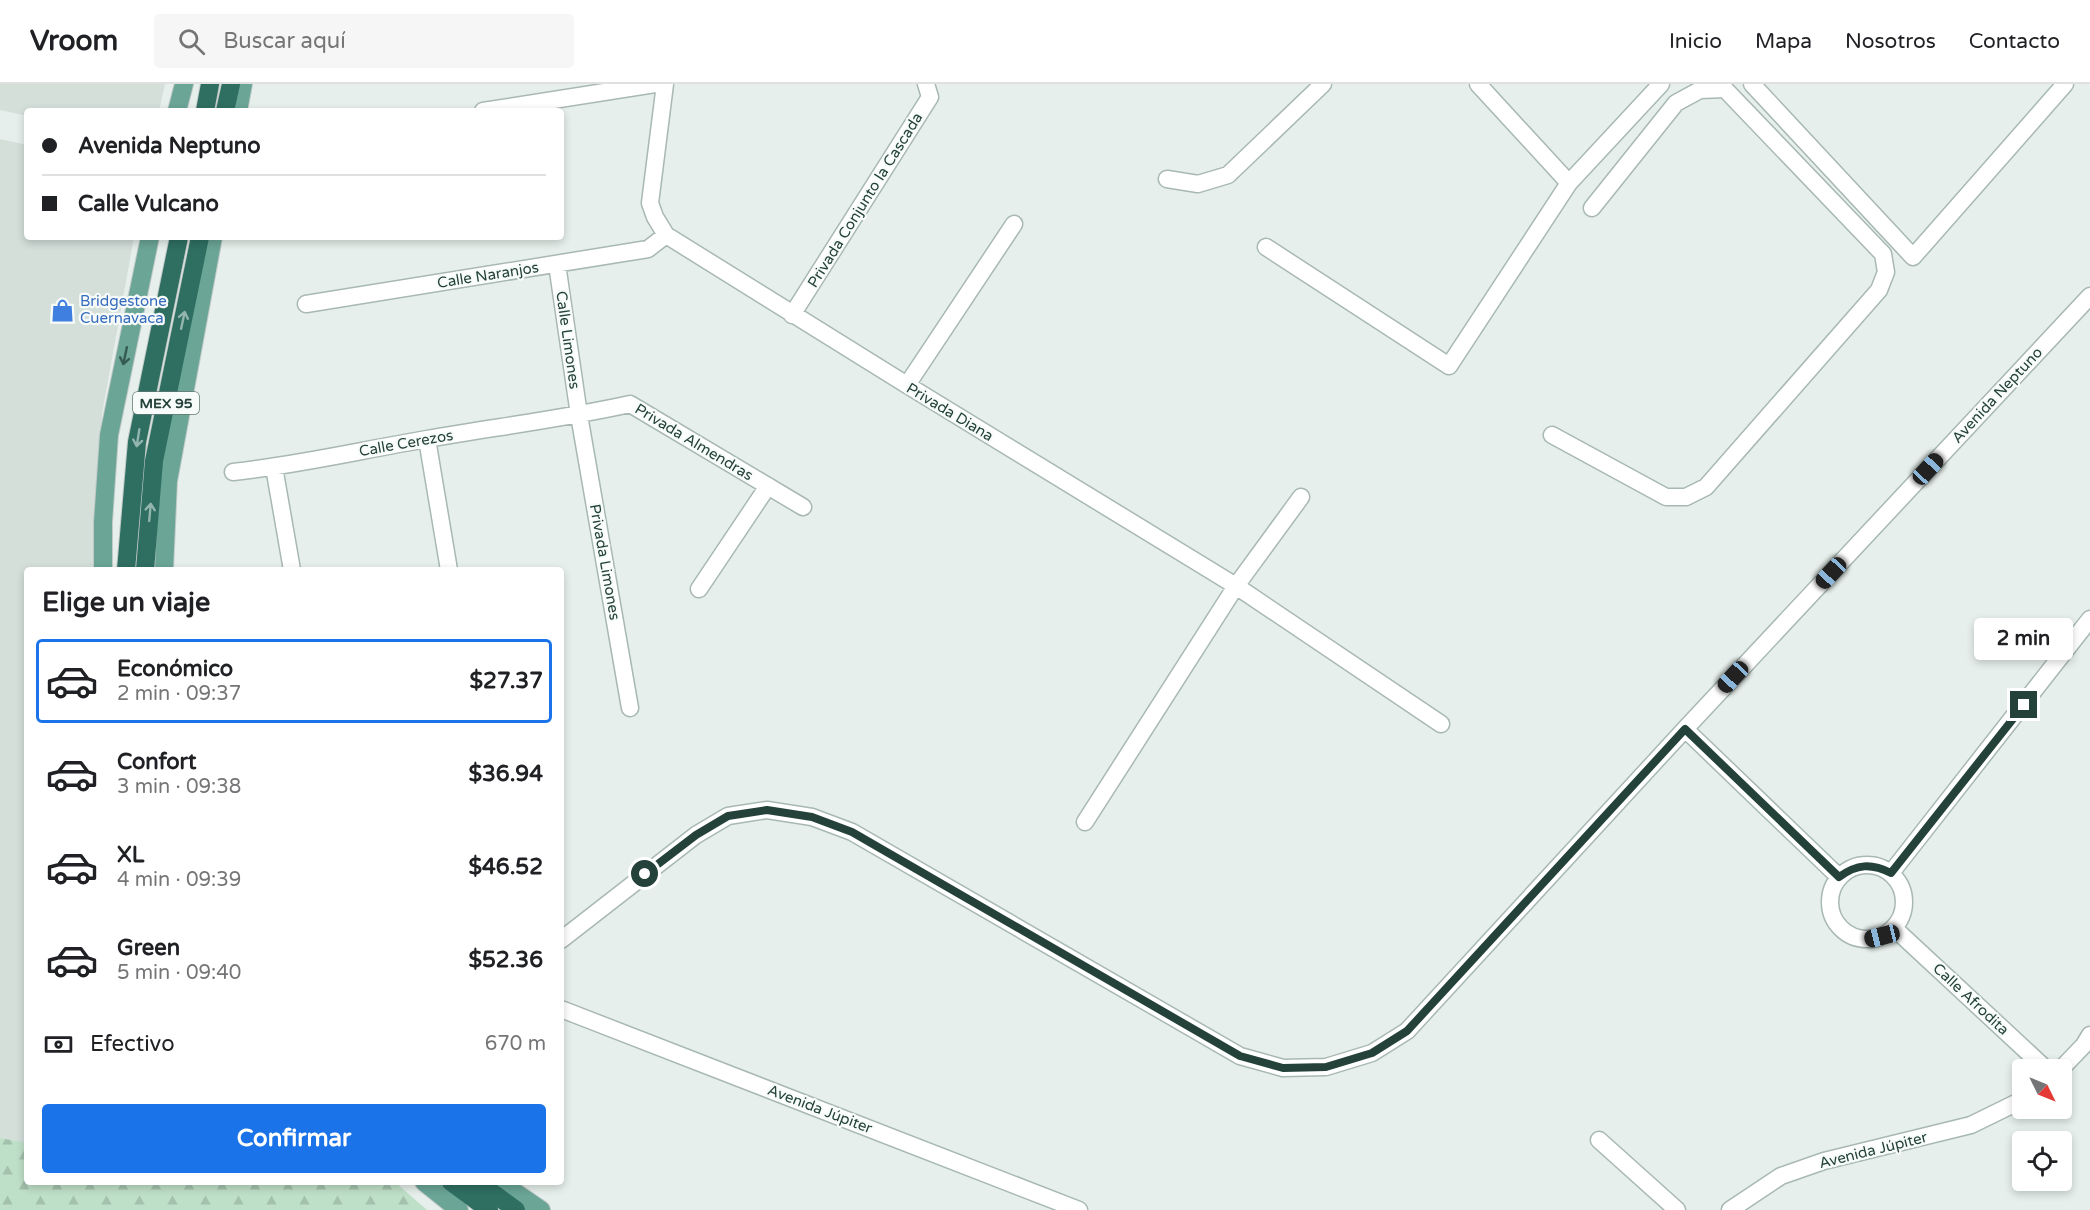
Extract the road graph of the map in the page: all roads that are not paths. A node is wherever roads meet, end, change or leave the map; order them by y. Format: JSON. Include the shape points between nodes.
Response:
{"nodes":[{"id":1,"x":184,"y":84,"type":"edge"},
{"id":2,"x":210,"y":84,"type":"edge"},
{"id":3,"x":655,"y":84,"type":"edge"},
{"id":4,"x":665,"y":84,"type":"edge"},
{"id":5,"x":926,"y":84,"type":"edge"},
{"id":6,"x":1323,"y":84,"type":"edge"},
{"id":7,"x":1478,"y":84,"type":"edge"},
{"id":8,"x":1661,"y":84,"type":"edge"},
{"id":9,"x":1752,"y":84,"type":"edge"},
{"id":10,"x":2065,"y":84,"type":"edge"},
{"id":11,"x":1723,"y":86,"type":"edge"},
{"id":12,"x":241,"y":92,"type":"edge"},
{"id":13,"x":178,"y":108,"type":"edge"},
{"id":14,"x":206,"y":108,"type":"edge"},
{"id":15,"x":228,"y":108,"type":"edge"},
{"id":16,"x":502,"y":108,"type":"edge"},
{"id":17,"x":1167,"y":179,"type":"dead end"},
{"id":18,"x":1569,"y":183,"type":"junction"},
{"id":19,"x":1592,"y":208,"type":"dead end"},
{"id":20,"x":1014,"y":224,"type":"dead end"},
{"id":21,"x":666,"y":235,"type":"junction"},
{"id":22,"x":149,"y":240,"type":"edge"},
{"id":23,"x":178,"y":240,"type":"edge"},
{"id":24,"x":199,"y":240,"type":"edge"},
{"id":25,"x":212,"y":240,"type":"edge"},
{"id":26,"x":1266,"y":247,"type":"dead end"},
{"id":27,"x":557,"y":264,"type":"junction"},
{"id":28,"x":2090,"y":296,"type":"edge"},
{"id":29,"x":306,"y":304,"type":"dead end"},
{"id":30,"x":792,"y":315,"type":"junction"},
{"id":31,"x":907,"y":385,"type":"junction"},
{"id":32,"x":579,"y":415,"type":"junction"},
{"id":33,"x":1552,"y":435,"type":"dead end"},
{"id":34,"x":427,"y":439,"type":"junction"},
{"id":35,"x":274,"y":467,"type":"junction"},
{"id":36,"x":233,"y":472,"type":"dead end"},
{"id":37,"x":768,"y":486,"type":"junction"},
{"id":38,"x":1302,"y":497,"type":"dead end"},
{"id":39,"x":803,"y":507,"type":"dead end"},
{"id":40,"x":103,"y":567,"type":"edge"},
{"id":41,"x":126,"y":567,"type":"edge"},
{"id":42,"x":145,"y":567,"type":"edge"},
{"id":43,"x":164,"y":567,"type":"edge"},
{"id":44,"x":291,"y":567,"type":"edge"},
{"id":45,"x":448,"y":567,"type":"edge"},
{"id":46,"x":1236,"y":586,"type":"junction"},
{"id":47,"x":699,"y":589,"type":"dead end"},
{"id":48,"x":2090,"y":620,"type":"edge"},
{"id":49,"x":630,"y":708,"type":"dead end"},
{"id":50,"x":1441,"y":724,"type":"dead end"},
{"id":51,"x":1685,"y":729,"type":"junction"},
{"id":52,"x":1085,"y":822,"type":"dead end"},
{"id":53,"x":1891,"y":873,"type":"junction"},
{"id":54,"x":1839,"y":877,"type":"junction"},
{"id":55,"x":1894,"y":928,"type":"junction"},
{"id":56,"x":564,"y":938,"type":"edge"},
{"id":57,"x":564,"y":1010,"type":"edge"},
{"id":58,"x":2090,"y":1035,"type":"edge"},
{"id":59,"x":2035,"y":1059,"type":"edge"},
{"id":60,"x":2071,"y":1059,"type":"edge"},
{"id":61,"x":2012,"y":1105,"type":"edge"},
{"id":62,"x":1599,"y":1140,"type":"dead end"},
{"id":63,"x":428,"y":1185,"type":"edge"},
{"id":64,"x":455,"y":1185,"type":"edge"},
{"id":65,"x":482,"y":1185,"type":"edge"},
{"id":66,"x":504,"y":1185,"type":"edge"},
{"id":67,"x":459,"y":1210,"type":"edge"},
{"id":68,"x":489,"y":1210,"type":"edge"},
{"id":69,"x":516,"y":1210,"type":"edge"},
{"id":70,"x":541,"y":1210,"type":"edge"},
{"id":71,"x":1079,"y":1210,"type":"edge"},
{"id":72,"x":1677,"y":1210,"type":"edge"},
{"id":73,"x":1730,"y":1210,"type":"edge"}],
"edges":[{"from":1,"to":13,"type":"main road"},
{"from":2,"to":14,"type":"highway"},
{"from":3,"to":16,"type":"street"},
{"from":4,"to":21,"type":"street","via":[[650,203]]},
{"from":5,"to":30,"type":"street","name":"Privada Conjunto la Cascada","via":[[930,97]]},
{"from":6,"to":17,"type":"street","via":[[1228,176],[1198,184]]},
{"from":7,"to":18,"type":"street"},
{"from":8,"to":18,"type":"street"},
{"from":9,"to":10,"type":"street","via":[[1913,257]]},
{"from":11,"to":19,"type":"street","via":[[1700,90],[1676,103]]},
{"from":11,"to":33,"type":"street","via":[[1883,254],[1886,272],[1879,290],[1706,488],[1686,497],[1666,497]]},
{"from":12,"to":15,"type":"highway"},
{"from":18,"to":26,"type":"street","via":[[1449,366]]},
{"from":20,"to":31,"type":"street"},
{"from":21,"to":27,"type":"street","name":"Calle Naranjos","via":[[648,249]]},
{"from":21,"to":30,"type":"street","name":"Privada Diana"},
{"from":22,"to":40,"type":"main road","number":"MEX 95","one_way":true,"via":[[109,435]]},
{"from":23,"to":41,"type":"highway","number":"MEX 95","one_way":true,"via":[[137,442]]},
{"from":42,"to":24,"type":"highway","number":"MEX 95","one_way":true,"via":[[154,461]]},
{"from":25,"to":43,"type":"main road","number":"MEX 95","via":[[168,481]]},
{"from":27,"to":29,"type":"street","name":"Calle Naranjos"},
{"from":27,"to":32,"type":"street","name":"Calle Limones"},
{"from":28,"to":51,"type":"street","name":"Avenida Neptuno"},
{"from":30,"to":31,"type":"street","name":"Privada Diana"},
{"from":31,"to":46,"type":"street","name":"Privada Diana"},
{"from":32,"to":34,"type":"street","name":"Calle Cerezos"},
{"from":32,"to":37,"type":"street","name":"Privada Almendras","via":[[630,404]]},
{"from":32,"to":49,"type":"street","name":"Privada Limones"},
{"from":34,"to":35,"type":"street","name":"Calle Cerezos"},
{"from":34,"to":45,"type":"street"},
{"from":35,"to":36,"type":"street","name":"Calle Cerezos"},
{"from":35,"to":44,"type":"street"},
{"from":37,"to":39,"type":"street","name":"Privada Almendras"},
{"from":37,"to":47,"type":"street"},
{"from":38,"to":46,"type":"street"},
{"from":46,"to":50,"type":"street","name":"Privada Diana"},
{"from":46,"to":52,"type":"street"},
{"from":48,"to":53,"type":"street"},
{"from":51,"to":54,"type":"street"},
{"from":51,"to":56,"type":"street","name":"Avenida Neptuno","via":[[1407,1031],[1372,1053],[1326,1067],[1283,1068],[1240,1056],[852,832],[812,817],[767,810],[728,816],[696,835]]},
{"from":53,"to":54,"type":"street","via":[[1864,865]]},
{"from":53,"to":55,"type":"street","via":[[1904,900],[1902,915]]},
{"from":54,"to":55,"type":"street","via":[[1830,904],[1833,918],[1842,930],[1868,940]]},
{"from":55,"to":59,"type":"street","name":"Calle Afrodita"},
{"from":57,"to":71,"type":"street","name":"Avenida Júpiter"},
{"from":58,"to":60,"type":"street"},
{"from":61,"to":73,"type":"street","name":"Avenida Júpiter","via":[[1971,1125],[1824,1161],[1781,1176]]},
{"from":62,"to":72,"type":"street"},
{"from":63,"to":67,"type":"main road"},
{"from":64,"to":68,"type":"highway"},
{"from":65,"to":69,"type":"highway"},
{"from":66,"to":70,"type":"main road"}]}
